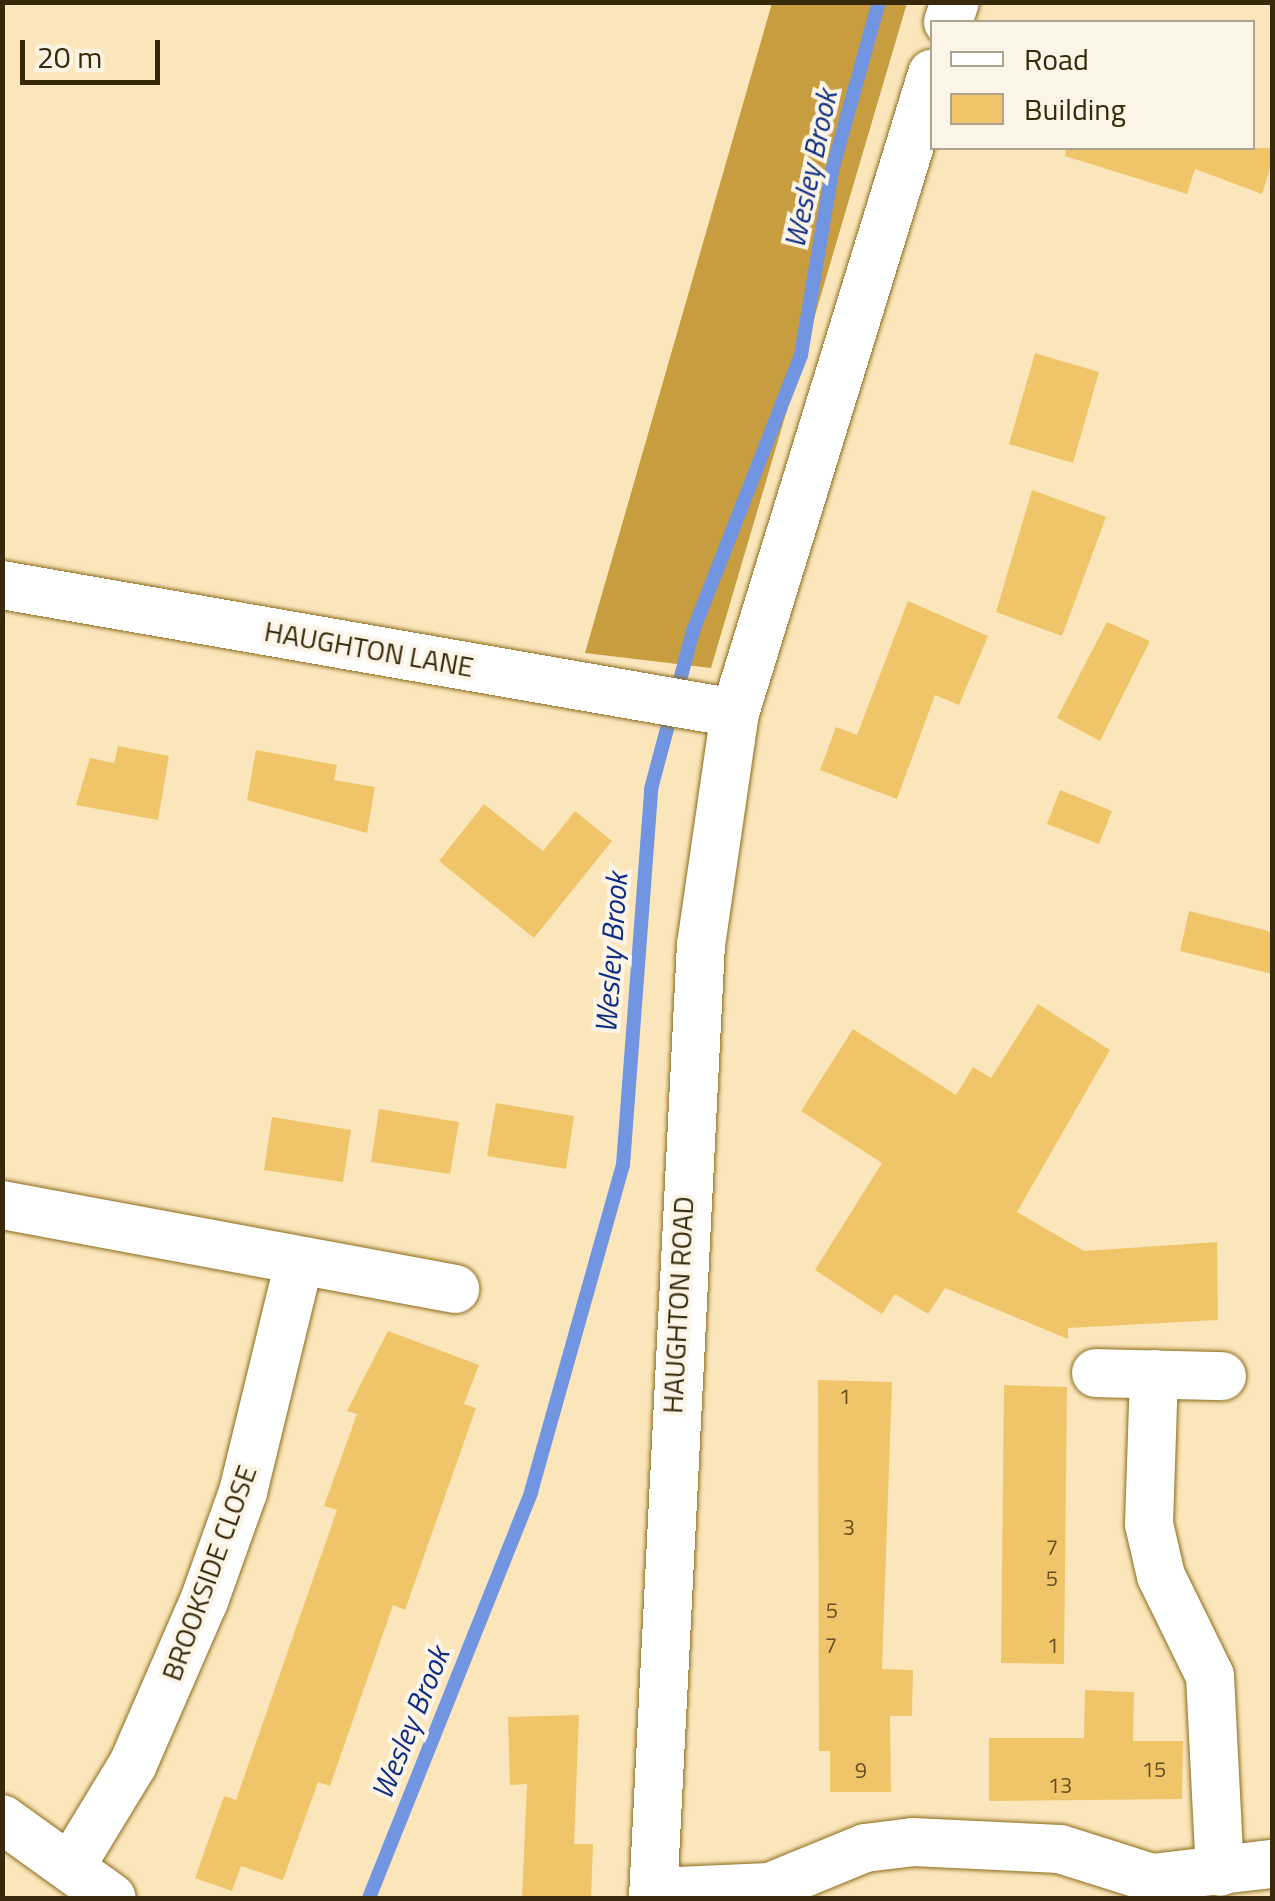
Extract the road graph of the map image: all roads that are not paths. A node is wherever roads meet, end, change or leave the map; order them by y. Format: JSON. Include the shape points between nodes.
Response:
{"nodes":[{"id":1,"x":930,"y":81,"type":"edge"},
{"id":2,"x":2,"y":585,"type":"edge"},
{"id":3,"x":736,"y":713,"type":"junction"},
{"id":4,"x":2,"y":1205,"type":"edge"},
{"id":5,"x":299,"y":1262,"type":"junction"},
{"id":6,"x":455,"y":1289,"type":"dead end"},
{"id":7,"x":1096,"y":1373,"type":"dead end"},
{"id":8,"x":1154,"y":1374,"type":"junction"},
{"id":9,"x":1222,"y":1376,"type":"dead end"},
{"id":10,"x":2,"y":1819,"type":"edge"},
{"id":11,"x":1272,"y":1864,"type":"edge"},
{"id":12,"x":71,"y":1866,"type":"junction"},
{"id":13,"x":1220,"y":1872,"type":"junction"},
{"id":14,"x":1152,"y":1888,"type":"edge"},
{"id":15,"x":653,"y":1895,"type":"edge"},
{"id":16,"x":112,"y":1898,"type":"edge"}],
"edges":[{"from":1,"to":3,"type":"street","name":"HAUGHTON ROAD"},
{"from":2,"to":3,"type":"street","name":"HAUGHTON LANE"},
{"from":3,"to":15,"type":"street","name":"HAUGHTON ROAD","via":[[700,964]]},
{"from":4,"to":5,"type":"street"},
{"from":5,"to":6,"type":"street"},
{"from":5,"to":12,"type":"street","name":"BROOKSIDE CLOSE","via":[[243,1492],[204,1602],[133,1764]]},
{"from":7,"to":8,"type":"street"},
{"from":8,"to":9,"type":"street"},
{"from":8,"to":13,"type":"street","via":[[1148,1524],[1161,1576],[1210,1676]]},
{"from":10,"to":12,"type":"street"},
{"from":11,"to":13,"type":"street"},
{"from":12,"to":16,"type":"street"},
{"from":13,"to":14,"type":"street"},
{"from":14,"to":15,"type":"street","via":[[1060,1849],[913,1842],[865,1848],[770,1887]]}]}
